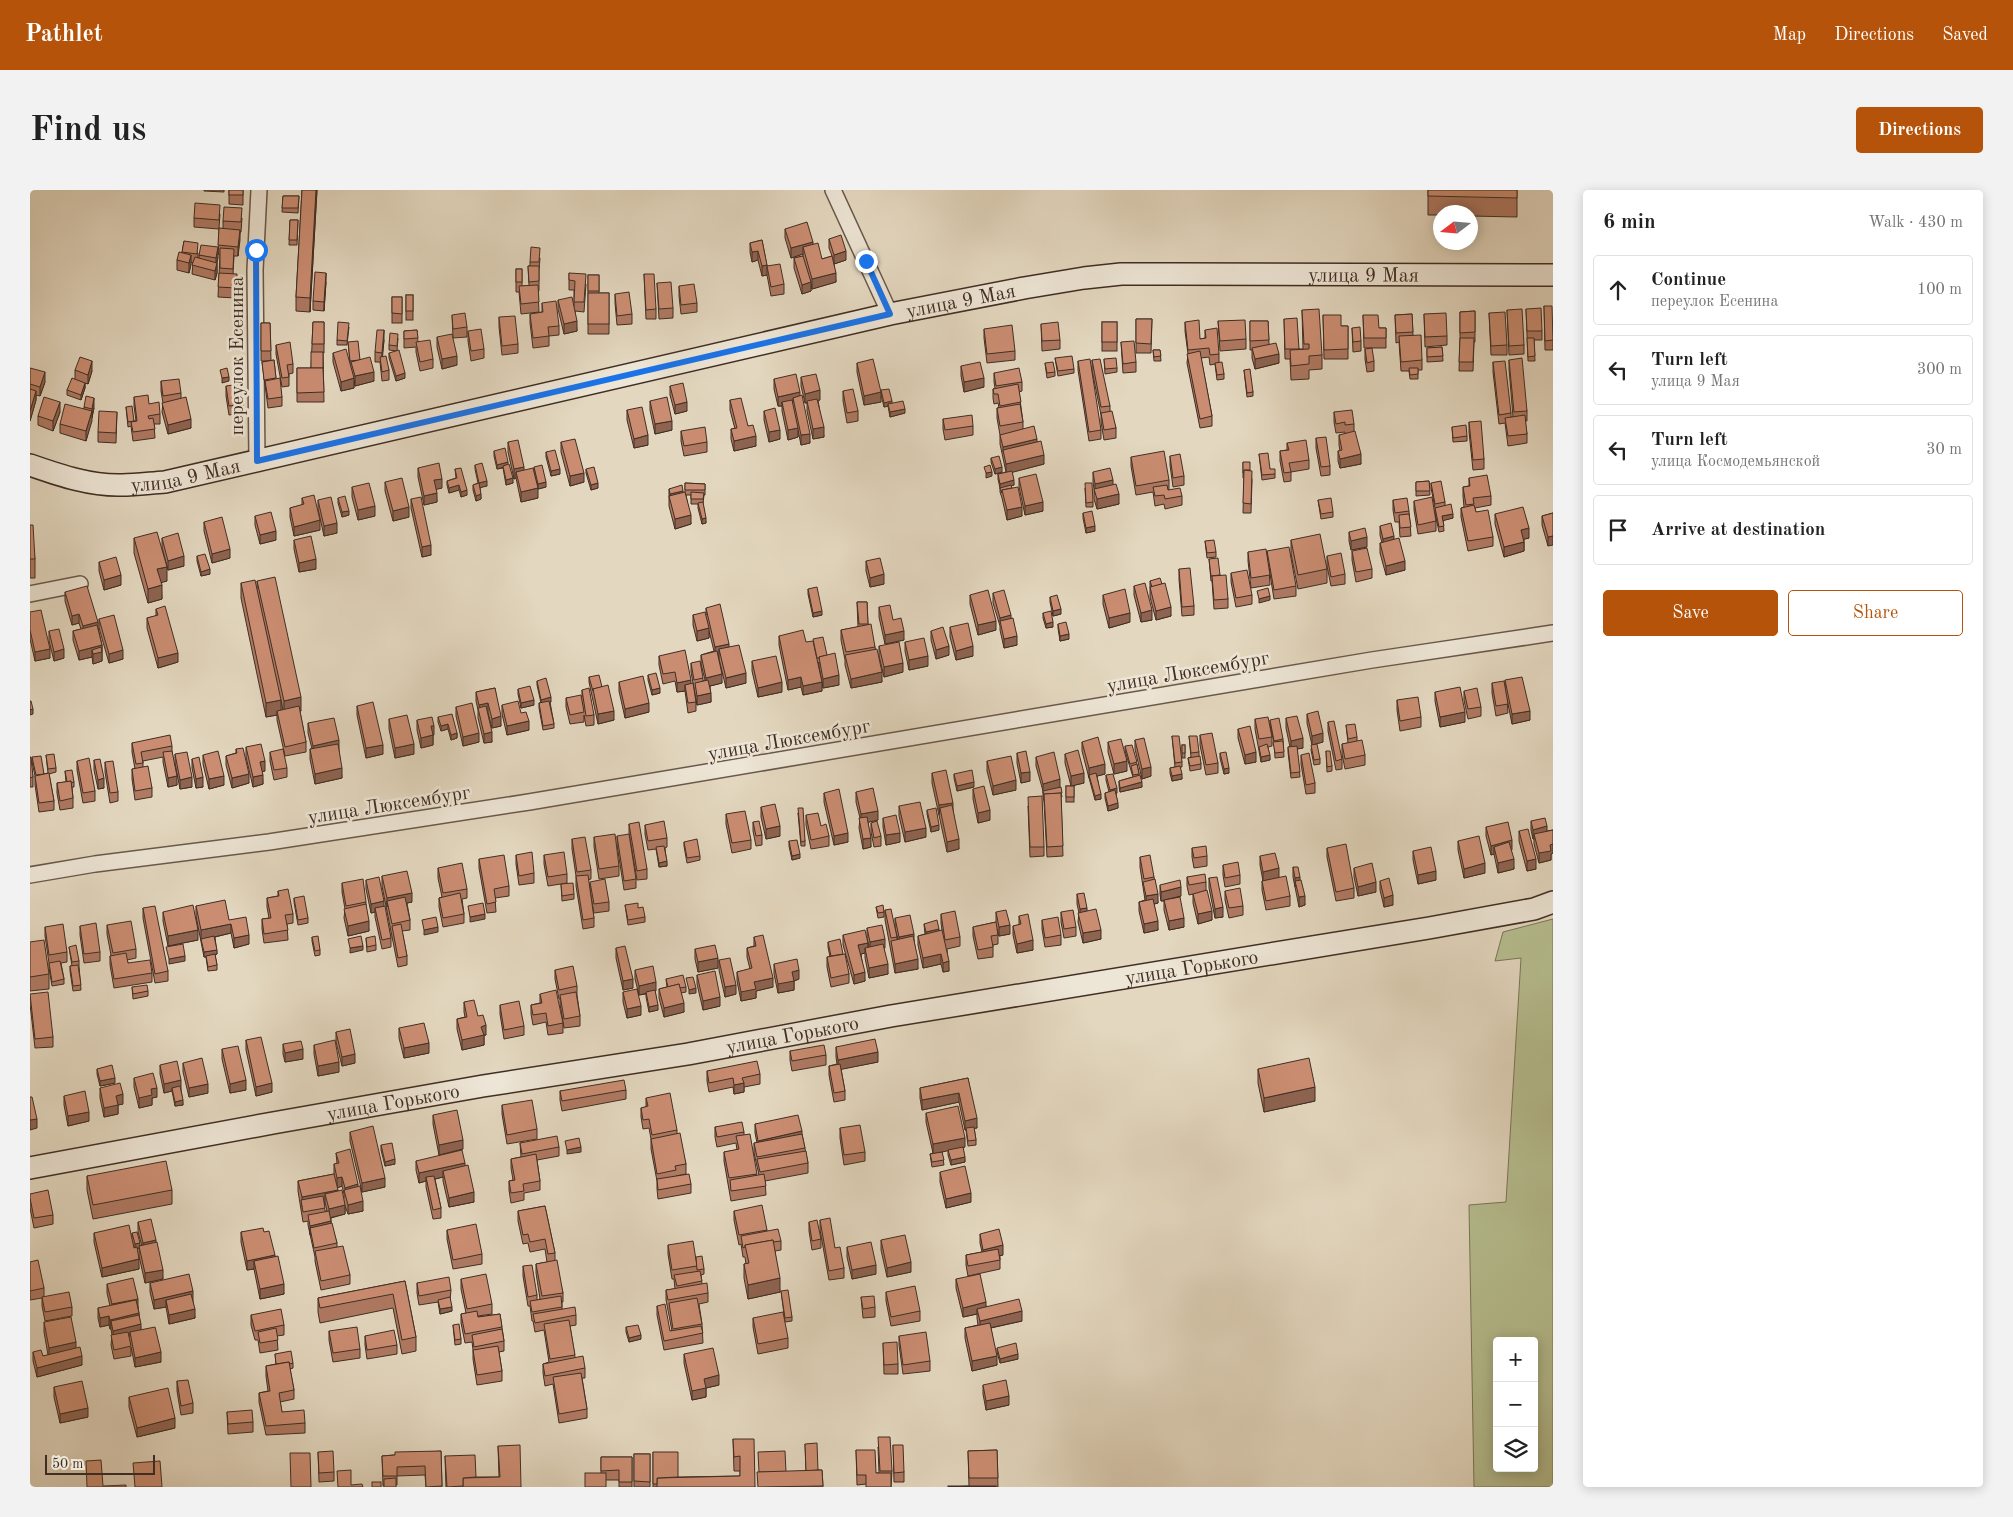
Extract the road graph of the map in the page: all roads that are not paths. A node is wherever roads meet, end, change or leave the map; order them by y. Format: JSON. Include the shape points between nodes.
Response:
{"nodes":[{"id":1,"x":259,"y":190,"type":"edge"},
{"id":2,"x":833,"y":190,"type":"edge"},
{"id":3,"x":1553,"y":275,"type":"edge"},
{"id":4,"x":890,"y":314,"type":"junction"},
{"id":5,"x":257,"y":461,"type":"junction"},
{"id":6,"x":30,"y":465,"type":"edge"},
{"id":7,"x":80,"y":584,"type":"dead end"},
{"id":8,"x":30,"y":594,"type":"edge"},
{"id":9,"x":1553,"y":632,"type":"edge"},
{"id":10,"x":30,"y":876,"type":"edge"},
{"id":11,"x":1553,"y":902,"type":"edge"},
{"id":12,"x":30,"y":1168,"type":"edge"}],
"edges":[{"from":1,"to":5,"type":"street","name":"переулок Есенина","via":[[255,270]]},
{"from":2,"to":4,"type":"street"},
{"from":3,"to":4,"type":"street","name":"улица 9 Мая","via":[[1121,274],[1024,288]]},
{"from":4,"to":5,"type":"street","name":"улица 9 Мая"},
{"from":5,"to":6,"type":"street","name":"улица 9 Мая","via":[[165,482],[120,486],[75,479]]},
{"from":7,"to":8,"type":"street"},
{"from":9,"to":10,"type":"street","name":"улица Люксембург","via":[[530,802]]},
{"from":11,"to":12,"type":"street","name":"улица Горького","via":[[1534,909],[1392,935],[891,1016],[688,1054],[263,1124]]}]}
